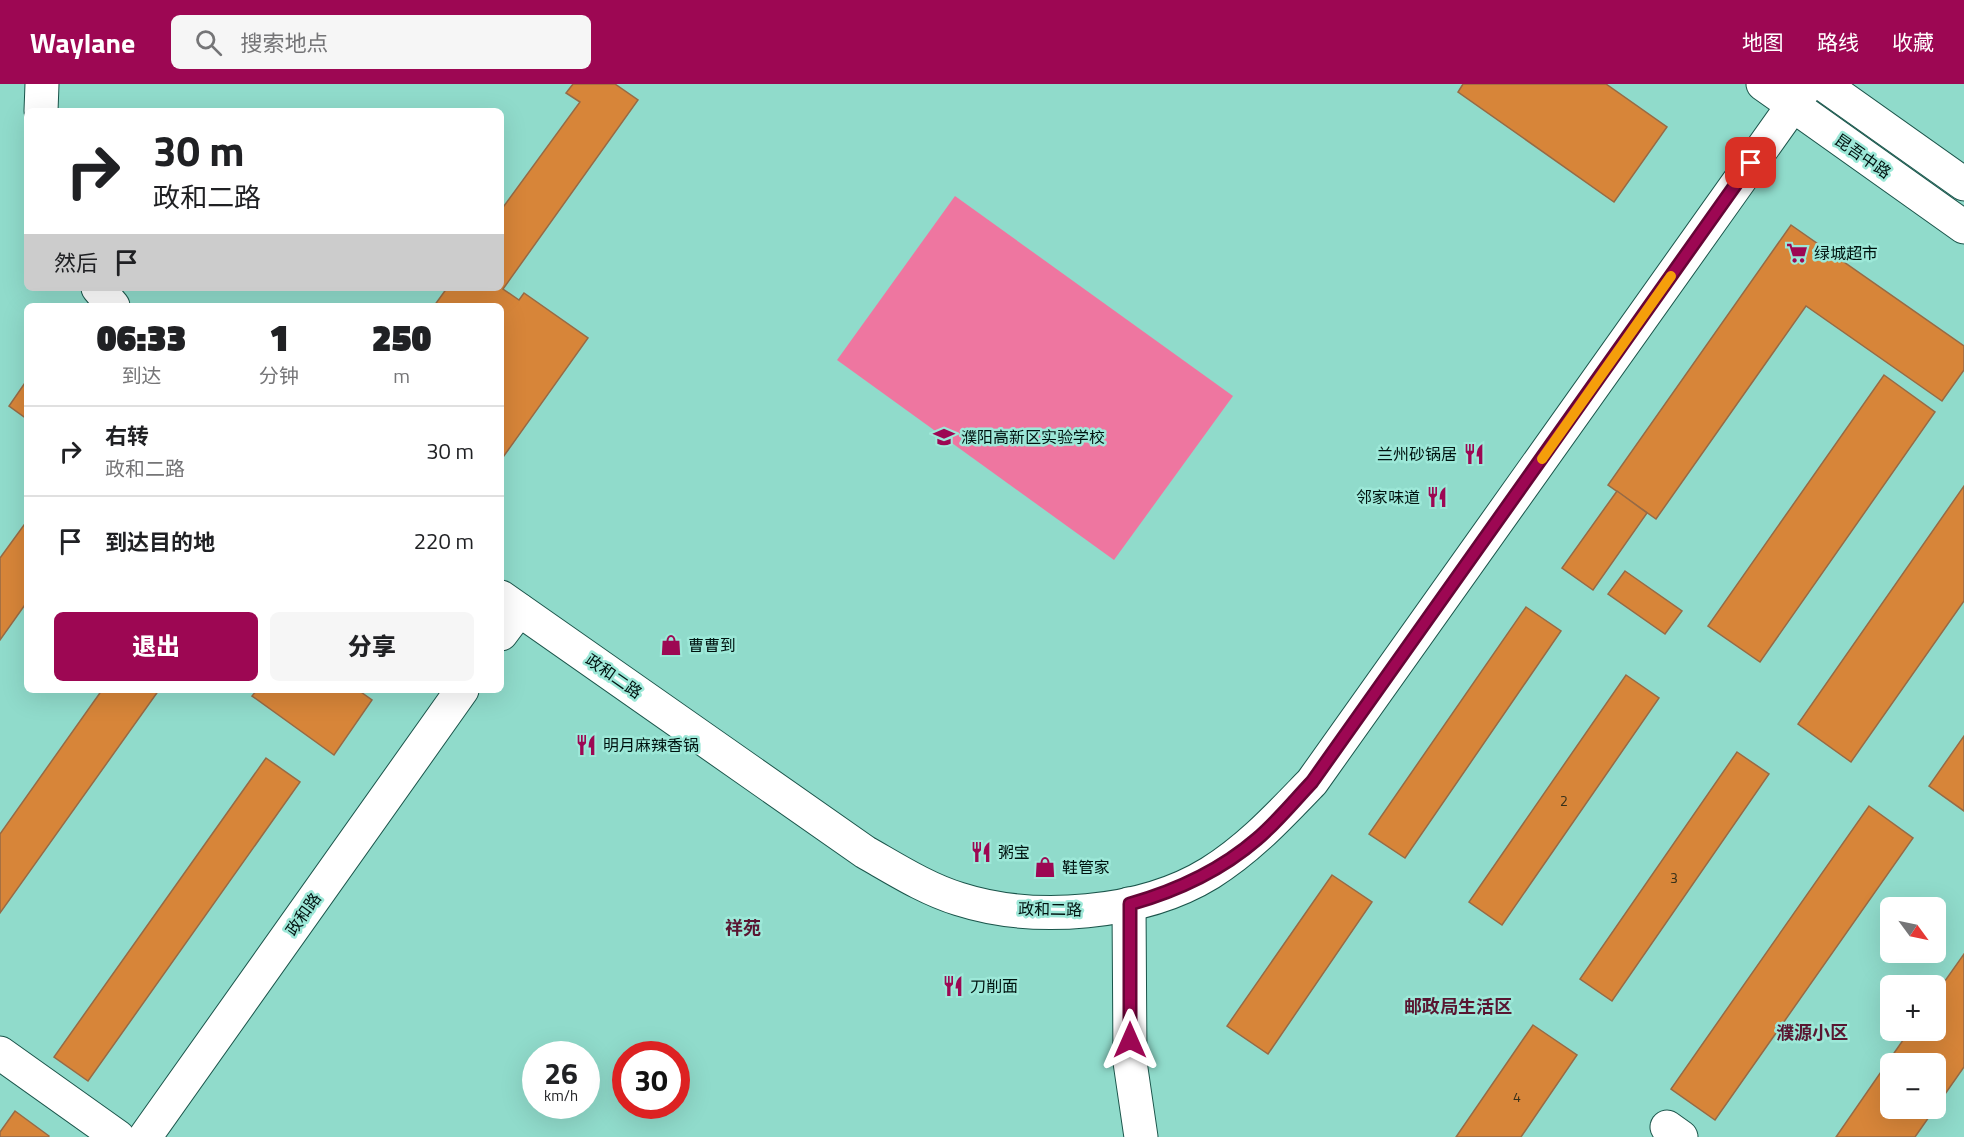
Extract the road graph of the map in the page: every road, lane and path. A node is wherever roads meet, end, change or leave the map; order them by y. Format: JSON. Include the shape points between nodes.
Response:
{"nodes":[{"id":1,"x":42,"y":84,"type":"edge"},
{"id":2,"x":1763,"y":84,"type":"edge"},
{"id":3,"x":1823,"y":84,"type":"edge"},
{"id":4,"x":1800,"y":95,"type":"edge"},
{"id":5,"x":41,"y":108,"type":"edge"},
{"id":6,"x":1964,"y":184,"type":"edge"},
{"id":7,"x":1964,"y":227,"type":"edge"},
{"id":8,"x":100,"y":291,"type":"edge"},
{"id":9,"x":110,"y":303,"type":"edge"},
{"id":10,"x":507,"y":614,"type":"edge"},
{"id":11,"x":460,"y":693,"type":"edge"},
{"id":12,"x":1130,"y":904,"type":"junction"},
{"id":13,"x":0,"y":1053,"type":"edge"},
{"id":14,"x":118,"y":1137,"type":"edge"},
{"id":15,"x":145,"y":1137,"type":"edge"},
{"id":16,"x":1141,"y":1137,"type":"edge"}],
"edges":[{"from":1,"to":5,"type":"street"},
{"from":2,"to":4,"type":"street","name":"昆吾中路"},
{"from":3,"to":6,"type":"street"},
{"from":4,"to":7,"type":"street","name":"昆吾中路"},
{"from":4,"to":12,"type":"street","name":"政和二路","via":[[1312,782],[1257,839],[1209,873],[1162,895]]},
{"from":8,"to":9,"type":"street"},
{"from":10,"to":12,"type":"street","name":"政和二路","via":[[907,876],[958,899],[998,908],[1065,913]]},
{"from":11,"to":15,"type":"street","name":"政和路"},
{"from":12,"to":16,"type":"street","via":[[1130,1062]]},
{"from":13,"to":14,"type":"street"}]}
